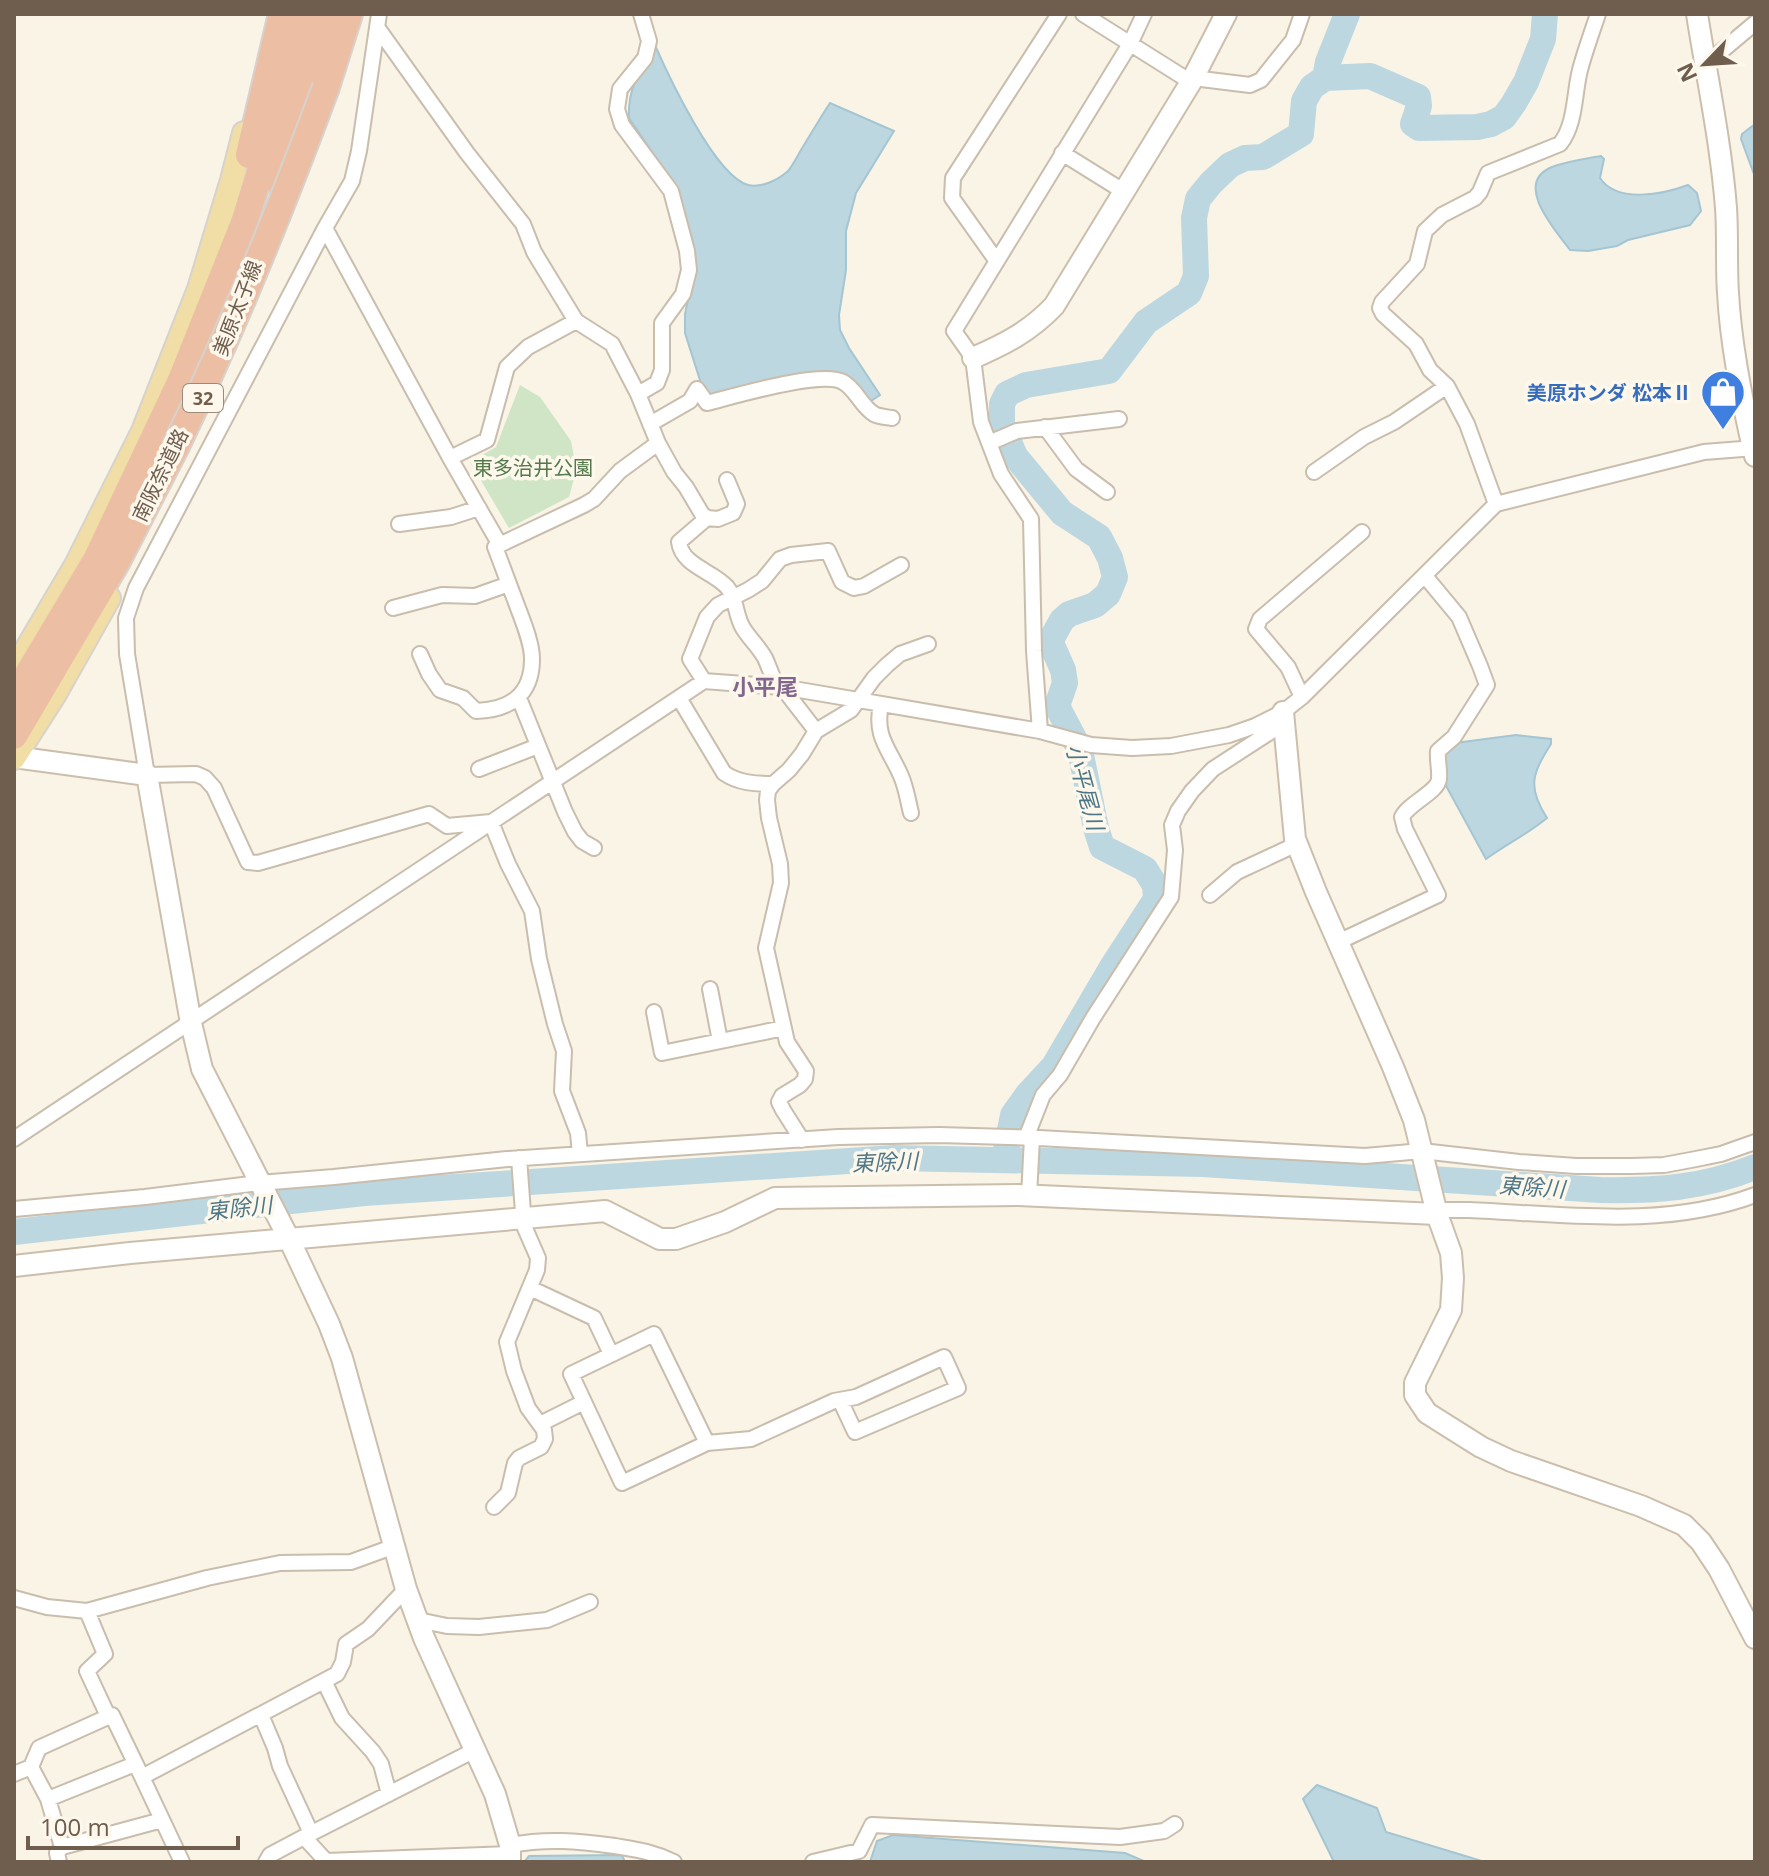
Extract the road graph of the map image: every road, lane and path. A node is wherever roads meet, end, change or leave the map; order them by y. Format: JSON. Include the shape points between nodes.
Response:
{"nodes":[{"id":1,"x":272,"y":14,"type":"edge"},
{"id":2,"x":282,"y":14,"type":"edge"},
{"id":3,"x":306,"y":14,"type":"edge"},
{"id":4,"x":327,"y":14,"type":"edge"},
{"id":5,"x":339,"y":14,"type":"edge"},
{"id":6,"x":349,"y":14,"type":"edge"},
{"id":7,"x":641,"y":14,"type":"edge"},
{"id":8,"x":1059,"y":14,"type":"edge"},
{"id":9,"x":1083,"y":14,"type":"edge"},
{"id":10,"x":1144,"y":14,"type":"edge"},
{"id":11,"x":1226,"y":14,"type":"edge"},
{"id":12,"x":1302,"y":14,"type":"edge"},
{"id":13,"x":1598,"y":14,"type":"edge"},
{"id":14,"x":1697,"y":14,"type":"edge"},
{"id":15,"x":378,"y":20,"type":"edge"},
{"id":16,"x":1755,"y":23,"type":"edge"},
{"id":17,"x":1130,"y":44,"type":"junction"},
{"id":18,"x":1705,"y":65,"type":"junction"},
{"id":19,"x":1192,"y":80,"type":"junction"},
{"id":20,"x":1062,"y":153,"type":"junction"},
{"id":21,"x":1123,"y":191,"type":"junction"},
{"id":22,"x":325,"y":228,"type":"junction"},
{"id":23,"x":996,"y":260,"type":"junction"},
{"id":24,"x":576,"y":321,"type":"junction"},
{"id":25,"x":973,"y":358,"type":"junction"},
{"id":26,"x":181,"y":380,"type":"junction"},
{"id":27,"x":1447,"y":386,"type":"junction"},
{"id":28,"x":638,"y":394,"type":"junction"},
{"id":29,"x":892,"y":418,"type":"dead end"},
{"id":30,"x":1119,"y":419,"type":"dead end"},
{"id":31,"x":650,"y":424,"type":"junction"},
{"id":32,"x":1045,"y":427,"type":"junction"},
{"id":33,"x":658,"y":443,"type":"junction"},
{"id":34,"x":990,"y":443,"type":"junction"},
{"id":35,"x":175,"y":448,"type":"junction"},
{"id":36,"x":1754,"y":451,"type":"edge"},
{"id":37,"x":450,"y":458,"type":"junction"},
{"id":38,"x":1314,"y":472,"type":"dead end"},
{"id":39,"x":727,"y":480,"type":"dead end"},
{"id":40,"x":1107,"y":492,"type":"dead end"},
{"id":41,"x":1496,"y":504,"type":"junction"},
{"id":42,"x":479,"y":508,"type":"junction"},
{"id":43,"x":707,"y":518,"type":"junction"},
{"id":44,"x":399,"y":524,"type":"dead end"},
{"id":45,"x":1362,"y":532,"type":"dead end"},
{"id":46,"x":500,"y":545,"type":"junction"},
{"id":47,"x":901,"y":565,"type":"dead end"},
{"id":48,"x":1425,"y":576,"type":"junction"},
{"id":49,"x":509,"y":584,"type":"junction"},
{"id":50,"x":733,"y":597,"type":"junction"},
{"id":51,"x":393,"y":608,"type":"dead end"},
{"id":52,"x":928,"y":644,"type":"dead end"},
{"id":53,"x":420,"y":654,"type":"dead end"},
{"id":54,"x":14,"y":670,"type":"edge"},
{"id":55,"x":704,"y":681,"type":"junction"},
{"id":56,"x":780,"y":687,"type":"junction"},
{"id":57,"x":14,"y":697,"type":"edge"},
{"id":58,"x":1302,"y":697,"type":"junction"},
{"id":59,"x":519,"y":698,"type":"junction"},
{"id":60,"x":679,"y":698,"type":"junction"},
{"id":61,"x":858,"y":701,"type":"junction"},
{"id":62,"x":881,"y":704,"type":"junction"},
{"id":63,"x":1284,"y":718,"type":"junction"},
{"id":64,"x":816,"y":731,"type":"junction"},
{"id":65,"x":1040,"y":731,"type":"junction"},
{"id":66,"x":14,"y":736,"type":"edge"},
{"id":67,"x":538,"y":746,"type":"junction"},
{"id":68,"x":14,"y":758,"type":"edge"},
{"id":69,"x":479,"y":769,"type":"dead end"},
{"id":70,"x":147,"y":775,"type":"junction"},
{"id":71,"x":553,"y":784,"type":"junction"},
{"id":72,"x":773,"y":784,"type":"junction"},
{"id":73,"x":911,"y":813,"type":"dead end"},
{"id":74,"x":491,"y":822,"type":"junction"},
{"id":75,"x":1297,"y":844,"type":"junction"},
{"id":76,"x":594,"y":848,"type":"dead end"},
{"id":77,"x":1210,"y":895,"type":"dead end"},
{"id":78,"x":1338,"y":942,"type":"junction"},
{"id":79,"x":710,"y":989,"type":"dead end"},
{"id":80,"x":654,"y":1012,"type":"dead end"},
{"id":81,"x":191,"y":1023,"type":"junction"},
{"id":82,"x":784,"y":1028,"type":"junction"},
{"id":83,"x":720,"y":1041,"type":"junction"},
{"id":84,"x":1029,"y":1138,"type":"junction"},
{"id":85,"x":14,"y":1139,"type":"edge"},
{"id":86,"x":802,"y":1140,"type":"junction"},
{"id":87,"x":1755,"y":1142,"type":"edge"},
{"id":88,"x":580,"y":1154,"type":"junction"},
{"id":89,"x":1422,"y":1154,"type":"junction"},
{"id":90,"x":519,"y":1158,"type":"junction"},
{"id":91,"x":259,"y":1183,"type":"junction"},
{"id":92,"x":1755,"y":1195,"type":"edge"},
{"id":93,"x":1029,"y":1196,"type":"junction"},
{"id":94,"x":14,"y":1209,"type":"edge"},
{"id":95,"x":1436,"y":1209,"type":"junction"},
{"id":96,"x":524,"y":1218,"type":"junction"},
{"id":97,"x":285,"y":1231,"type":"junction"},
{"id":98,"x":14,"y":1266,"type":"edge"},
{"id":99,"x":530,"y":1288,"type":"junction"},
{"id":100,"x":611,"y":1354,"type":"junction"},
{"id":101,"x":840,"y":1400,"type":"junction"},
{"id":102,"x":584,"y":1402,"type":"junction"},
{"id":103,"x":540,"y":1424,"type":"junction"},
{"id":104,"x":707,"y":1443,"type":"junction"},
{"id":105,"x":494,"y":1507,"type":"dead end"},
{"id":106,"x":395,"y":1546,"type":"junction"},
{"id":107,"x":406,"y":1589,"type":"junction"},
{"id":108,"x":14,"y":1598,"type":"edge"},
{"id":109,"x":590,"y":1602,"type":"dead end"},
{"id":110,"x":87,"y":1611,"type":"junction"},
{"id":111,"x":418,"y":1620,"type":"junction"},
{"id":112,"x":1755,"y":1638,"type":"edge"},
{"id":113,"x":324,"y":1681,"type":"junction"},
{"id":114,"x":261,"y":1715,"type":"junction"},
{"id":115,"x":108,"y":1716,"type":"junction"},
{"id":116,"x":475,"y":1750,"type":"junction"},
{"id":117,"x":31,"y":1767,"type":"junction"},
{"id":118,"x":138,"y":1770,"type":"junction"},
{"id":119,"x":14,"y":1774,"type":"edge"},
{"id":120,"x":389,"y":1794,"type":"junction"},
{"id":121,"x":48,"y":1799,"type":"junction"},
{"id":122,"x":162,"y":1820,"type":"junction"},
{"id":123,"x":1175,"y":1824,"type":"dead end"},
{"id":124,"x":308,"y":1835,"type":"junction"},
{"id":125,"x":61,"y":1854,"type":"edge"},
{"id":126,"x":510,"y":1854,"type":"edge"},
{"id":127,"x":860,"y":1857,"type":"edge"},
{"id":128,"x":182,"y":1862,"type":"edge"},
{"id":129,"x":266,"y":1862,"type":"edge"},
{"id":130,"x":674,"y":1862,"type":"edge"},
{"id":131,"x":813,"y":1862,"type":"edge"}],
"edges":[{"from":1,"to":54,"type":"main road","number":"32","via":[[199,289],[148,417],[76,565]]},
{"from":2,"to":26,"type":"highway","via":[[237,204]]},
{"from":3,"to":26,"type":"highway","name":"南阪奈道路","via":[[245,220]]},
{"from":4,"to":35,"type":"highway","name":"南阪奈道路","bridge":true,"via":[[249,267]]},
{"from":5,"to":68,"type":"main road","name":"美原太子線","number":"32","via":[[270,222],[179,457],[101,612]]},
{"from":6,"to":35,"type":"highway","bridge":true,"via":[[286,195]]},
{"from":7,"to":28,"type":"street","via":[[649,41],[645,58],[620,89],[617,109],[622,125],[671,191],[689,270],[683,294],[662,323],[657,383]]},
{"from":8,"to":23,"type":"street","via":[[953,178],[952,198]]},
{"from":9,"to":17,"type":"street"},
{"from":10,"to":17,"type":"street"},
{"from":11,"to":19,"type":"street"},
{"from":12,"to":19,"type":"street","via":[[1293,40],[1261,80],[1250,85]]},
{"from":13,"to":27,"type":"street","via":[[1560,144],[1488,173],[1475,198],[1433,221],[1425,231],[1417,264],[1382,302],[1383,314],[1416,344],[1430,370]]},
{"from":14,"to":18,"type":"street"},
{"from":15,"to":22,"type":"street","via":[[352,181]]},
{"from":15,"to":24,"type":"street","via":[[467,153],[523,224]]},
{"from":16,"to":18,"type":"street"},
{"from":17,"to":19,"type":"street"},
{"from":17,"to":20,"type":"street"},
{"from":18,"to":36,"type":"street","via":[[1726,209],[1732,341]]},
{"from":19,"to":21,"type":"street"},
{"from":20,"to":21,"type":"street"},
{"from":20,"to":23,"type":"street"},
{"from":21,"to":25,"type":"street","via":[[1054,306],[1017,337]]},
{"from":22,"to":37,"type":"street"},
{"from":22,"to":70,"type":"street","via":[[136,588],[126,618]]},
{"from":23,"to":25,"type":"street","via":[[954,331]]},
{"from":24,"to":28,"type":"street","via":[[612,344]]},
{"from":24,"to":37,"type":"street","via":[[528,347],[507,367],[487,440]]},
{"from":25,"to":34,"type":"street","via":[[981,422]]},
{"from":26,"to":57,"type":"highway","name":"南阪奈道路","via":[[96,560]]},
{"from":27,"to":38,"type":"street"},
{"from":27,"to":41,"type":"street"},
{"from":28,"to":31,"type":"street"},
{"from":29,"to":31,"type":"street","via":[[876,415],[846,383],[834,379],[801,381],[707,403],[697,389],[690,401]]},
{"from":30,"to":32,"type":"street"},
{"from":31,"to":33,"type":"street"},
{"from":32,"to":34,"type":"street"},
{"from":32,"to":40,"type":"street","via":[[1076,469]]},
{"from":33,"to":43,"type":"street"},
{"from":33,"to":46,"type":"street","via":[[594,499]]},
{"from":34,"to":65,"type":"street","via":[[1001,474],[1031,519]]},
{"from":35,"to":66,"type":"highway","name":"南阪奈道路","via":[[116,563]]},
{"from":36,"to":41,"type":"street","via":[[1704,452]]},
{"from":37,"to":42,"type":"street"},
{"from":39,"to":43,"type":"street","via":[[737,504],[733,513]]},
{"from":41,"to":48,"type":"street"},
{"from":42,"to":44,"type":"street"},
{"from":42,"to":46,"type":"street"},
{"from":43,"to":50,"type":"street","via":[[679,542],[680,549]]},
{"from":45,"to":58,"type":"street","via":[[1260,619],[1256,629],[1288,667]]},
{"from":46,"to":49,"type":"street","via":[[495,547]]},
{"from":47,"to":50,"type":"street","via":[[854,588],[842,582],[828,551],[791,555],[780,559],[762,581]]},
{"from":48,"to":58,"type":"street"},
{"from":48,"to":78,"type":"street","via":[[1459,617],[1487,685],[1454,737],[1438,751],[1436,786],[1402,817],[1438,895]]},
{"from":49,"to":51,"type":"street","via":[[475,596],[442,595]]},
{"from":49,"to":59,"type":"street","via":[[532,659],[528,685]]},
{"from":50,"to":55,"type":"street","via":[[707,617],[690,659]]},
{"from":50,"to":56,"type":"street","via":[[741,625]]},
{"from":52,"to":61,"type":"street","via":[[900,654]]},
{"from":53,"to":59,"type":"street","via":[[440,690],[463,698],[476,711]]},
{"from":55,"to":56,"type":"street"},
{"from":55,"to":60,"type":"street"},
{"from":56,"to":61,"type":"street"},
{"from":56,"to":64,"type":"street"},
{"from":58,"to":63,"type":"street"},
{"from":59,"to":67,"type":"street"},
{"from":60,"to":71,"type":"street"},
{"from":60,"to":72,"type":"street","via":[[724,773],[732,779]]},
{"from":61,"to":62,"type":"street"},
{"from":61,"to":64,"type":"street"},
{"from":62,"to":65,"type":"street"},
{"from":62,"to":73,"type":"street","via":[[880,735],[903,778]]},
{"from":63,"to":65,"type":"street","via":[[1171,746],[1091,745]]},
{"from":63,"to":75,"type":"street"},
{"from":63,"to":84,"type":"street","via":[[1213,769],[1178,811],[1172,825],[1171,897],[1043,1095]]},
{"from":64,"to":72,"type":"street"},
{"from":67,"to":69,"type":"street"},
{"from":67,"to":71,"type":"street"},
{"from":68,"to":70,"type":"street"},
{"from":70,"to":74,"type":"street","via":[[205,778],[248,862],[429,814],[447,826]]},
{"from":70,"to":81,"type":"street"},
{"from":71,"to":74,"type":"street"},
{"from":71,"to":76,"type":"street","via":[[575,832]]},
{"from":72,"to":82,"type":"street","via":[[767,800],[781,883],[766,948]]},
{"from":74,"to":81,"type":"street"},
{"from":74,"to":88,"type":"street","via":[[532,911],[564,1051],[562,1091]]},
{"from":75,"to":77,"type":"street","via":[[1237,872]]},
{"from":75,"to":78,"type":"street"},
{"from":78,"to":89,"type":"street","via":[[1414,1120]]},
{"from":79,"to":83,"type":"street"},
{"from":80,"to":83,"type":"street","via":[[662,1053]]},
{"from":81,"to":85,"type":"street"},
{"from":81,"to":91,"type":"street","via":[[202,1069]]},
{"from":82,"to":83,"type":"street"},
{"from":82,"to":86,"type":"street","via":[[806,1071],[800,1085],[779,1102]]},
{"from":84,"to":86,"type":"street"},
{"from":84,"to":89,"type":"street","via":[[1365,1156]]},
{"from":84,"to":93,"type":"street"},
{"from":86,"to":88,"type":"street"},
{"from":87,"to":89,"type":"street","via":[[1664,1165]]},
{"from":88,"to":90,"type":"street"},
{"from":89,"to":95,"type":"street"},
{"from":90,"to":91,"type":"street"},
{"from":90,"to":96,"type":"street"},
{"from":91,"to":94,"type":"street"},
{"from":91,"to":97,"type":"street"},
{"from":92,"to":95,"type":"street","via":[[1707,1208],[1623,1217]]},
{"from":93,"to":95,"type":"street"},
{"from":93,"to":96,"type":"street","via":[[775,1198],[676,1239],[660,1239],[605,1211]]},
{"from":95,"to":112,"type":"street","via":[[1451,1253],[1453,1278],[1451,1310],[1415,1383],[1415,1395],[1427,1413],[1511,1461],[1684,1525],[1719,1569]]},
{"from":96,"to":97,"type":"street"},
{"from":96,"to":99,"type":"street","via":[[538,1258]]},
{"from":97,"to":98,"type":"street"},
{"from":97,"to":106,"type":"street","via":[[342,1358]]},
{"from":99,"to":100,"type":"street","via":[[594,1318]]},
{"from":99,"to":103,"type":"street","via":[[507,1342],[528,1408]]},
{"from":100,"to":102,"type":"street","via":[[571,1374]]},
{"from":100,"to":104,"type":"street","via":[[654,1334]]},
{"from":101,"to":101,"type":"street","via":[[944,1357],[958,1388],[855,1432]]},
{"from":101,"to":104,"type":"street","via":[[751,1439]]},
{"from":102,"to":103,"type":"street"},
{"from":102,"to":104,"type":"street","via":[[622,1483]]},
{"from":103,"to":105,"type":"street","via":[[545,1439],[541,1447],[515,1463],[508,1493]]},
{"from":106,"to":107,"type":"street"},
{"from":106,"to":110,"type":"street","via":[[351,1562],[280,1563],[207,1578]]},
{"from":107,"to":111,"type":"street"},
{"from":107,"to":113,"type":"street","via":[[346,1644],[337,1674]]},
{"from":108,"to":110,"type":"street"},
{"from":109,"to":111,"type":"street","via":[[547,1620],[492,1626]]},
{"from":110,"to":115,"type":"street","via":[[105,1654],[87,1671]]},
{"from":111,"to":116,"type":"street"},
{"from":113,"to":114,"type":"street"},
{"from":113,"to":120,"type":"street","via":[[342,1718],[381,1764]]},
{"from":114,"to":118,"type":"street"},
{"from":114,"to":124,"type":"street"},
{"from":115,"to":117,"type":"street","via":[[39,1748]]},
{"from":115,"to":118,"type":"street"},
{"from":116,"to":120,"type":"street"},
{"from":116,"to":126,"type":"street","via":[[495,1794]]},
{"from":117,"to":119,"type":"street"},
{"from":117,"to":121,"type":"street"},
{"from":118,"to":121,"type":"street"},
{"from":118,"to":122,"type":"street"},
{"from":120,"to":124,"type":"street"},
{"from":121,"to":125,"type":"street"},
{"from":122,"to":125,"type":"street"},
{"from":122,"to":128,"type":"street"},
{"from":123,"to":127,"type":"street","via":[[1164,1831],[1120,1837],[872,1825]]},
{"from":124,"to":126,"type":"street","via":[[326,1861]]},
{"from":124,"to":129,"type":"street"},
{"from":126,"to":130,"type":"street","via":[[531,1841],[568,1840],[655,1852]]},
{"from":127,"to":131,"type":"street"}]}
